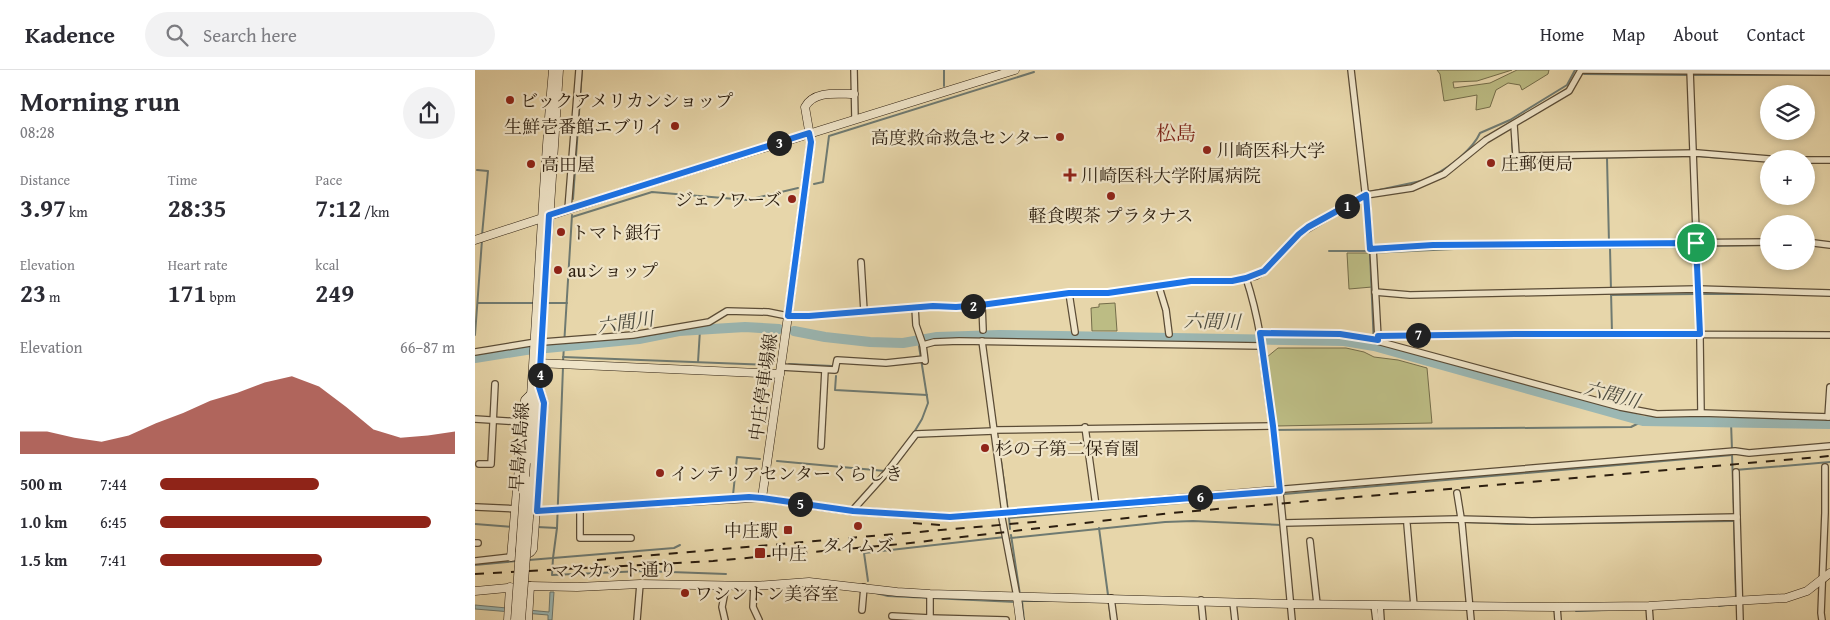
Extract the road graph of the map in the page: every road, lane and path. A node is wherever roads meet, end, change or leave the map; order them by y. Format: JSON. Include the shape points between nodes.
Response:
{"nodes":[{"id":1,"x":553,"y":70,"type":"edge"},
{"id":2,"x":559,"y":70,"type":"edge"},
{"id":3,"x":579,"y":70,"type":"edge"},
{"id":4,"x":854,"y":70,"type":"edge"},
{"id":5,"x":1015,"y":70,"type":"edge"},
{"id":6,"x":1351,"y":70,"type":"edge"},
{"id":7,"x":1581,"y":70,"type":"edge"},
{"id":8,"x":1830,"y":72,"type":"edge"},
{"id":9,"x":1690,"y":73,"type":"edge"},
{"id":10,"x":854,"y":94,"type":"junction"},
{"id":11,"x":855,"y":119,"type":"junction"},
{"id":12,"x":1513,"y":126,"type":"junction"},
{"id":13,"x":809,"y":133,"type":"junction"},
{"id":14,"x":1693,"y":156,"type":"junction"},
{"id":15,"x":1760,"y":159,"type":"edge"},
{"id":16,"x":1815,"y":160,"type":"edge"},
{"id":17,"x":1830,"y":160,"type":"edge"},
{"id":18,"x":1366,"y":195,"type":"junction"},
{"id":19,"x":569,"y":209,"type":"junction"},
{"id":20,"x":545,"y":216,"type":"junction"},
{"id":21,"x":480,"y":238,"type":"edge"},
{"id":22,"x":1760,"y":242,"type":"edge"},
{"id":23,"x":1815,"y":243,"type":"edge"},
{"id":24,"x":1696,"y":245,"type":"junction"},
{"id":25,"x":1830,"y":245,"type":"edge"},
{"id":26,"x":1373,"y":251,"type":"junction"},
{"id":27,"x":861,"y":262,"type":"dead end"},
{"id":28,"x":1246,"y":278,"type":"junction"},
{"id":29,"x":1159,"y":287,"type":"junction"},
{"id":30,"x":1698,"y":289,"type":"junction"},
{"id":31,"x":1375,"y":292,"type":"junction"},
{"id":32,"x":1069,"y":293,"type":"junction"},
{"id":33,"x":1830,"y":293,"type":"edge"},
{"id":34,"x":982,"y":305,"type":"junction"},
{"id":35,"x":915,"y":307,"type":"junction"},
{"id":36,"x":864,"y":311,"type":"junction"},
{"id":37,"x":788,"y":316,"type":"junction"},
{"id":38,"x":983,"y":330,"type":"dead end"},
{"id":39,"x":1075,"y":332,"type":"dead end"},
{"id":40,"x":1169,"y":334,"type":"dead end"},
{"id":41,"x":1260,"y":334,"type":"junction"},
{"id":42,"x":1830,"y":335,"type":"edge"},
{"id":43,"x":1700,"y":336,"type":"junction"},
{"id":44,"x":1377,"y":339,"type":"junction"},
{"id":45,"x":983,"y":341,"type":"junction"},
{"id":46,"x":922,"y":345,"type":"junction"},
{"id":47,"x":1260,"y":346,"type":"junction"},
{"id":48,"x":538,"y":347,"type":"junction"},
{"id":49,"x":475,"y":352,"type":"edge"},
{"id":50,"x":537,"y":363,"type":"junction"},
{"id":51,"x":781,"y":370,"type":"junction"},
{"id":52,"x":825,"y":370,"type":"junction"},
{"id":53,"x":495,"y":384,"type":"dead end"},
{"id":54,"x":539,"y":387,"type":"junction"},
{"id":55,"x":1830,"y":387,"type":"edge"},
{"id":56,"x":532,"y":393,"type":"junction"},
{"id":57,"x":1701,"y":413,"type":"junction"},
{"id":58,"x":1829,"y":417,"type":"edge"},
{"id":59,"x":475,"y":419,"type":"edge"},
{"id":60,"x":494,"y":420,"type":"junction"},
{"id":61,"x":523,"y":422,"type":"junction"},
{"id":62,"x":1272,"y":428,"type":"junction"},
{"id":63,"x":1085,"y":429,"type":"junction"},
{"id":64,"x":995,"y":431,"type":"junction"},
{"id":65,"x":821,"y":446,"type":"dead end"},
{"id":66,"x":1830,"y":446,"type":"edge"},
{"id":67,"x":479,"y":464,"type":"dead end"},
{"id":68,"x":1825,"y":467,"type":"dead end"},
{"id":69,"x":1735,"y":472,"type":"dead end"},
{"id":70,"x":1279,"y":492,"type":"junction"},
{"id":71,"x":1457,"y":493,"type":"dead end"},
{"id":72,"x":762,"y":498,"type":"junction"},
{"id":73,"x":1096,"y":506,"type":"junction"},
{"id":74,"x":476,"y":507,"type":"dead end"},
{"id":75,"x":580,"y":508,"type":"junction"},
{"id":76,"x":516,"y":509,"type":"junction"},
{"id":77,"x":537,"y":511,"type":"junction"},
{"id":78,"x":853,"y":511,"type":"junction"},
{"id":79,"x":1006,"y":513,"type":"junction"},
{"id":80,"x":1828,"y":513,"type":"edge"},
{"id":81,"x":1734,"y":517,"type":"junction"},
{"id":82,"x":1461,"y":521,"type":"junction"},
{"id":83,"x":1407,"y":524,"type":"dead end"},
{"id":84,"x":1284,"y":525,"type":"junction"},
{"id":85,"x":631,"y":538,"type":"dead end"},
{"id":86,"x":1310,"y":540,"type":"dead end"},
{"id":87,"x":511,"y":557,"type":"junction"},
{"id":88,"x":475,"y":560,"type":"edge"},
{"id":89,"x":1830,"y":573,"type":"edge"},
{"id":90,"x":1823,"y":579,"type":"junction"},
{"id":91,"x":640,"y":584,"type":"junction"},
{"id":92,"x":530,"y":586,"type":"junction"},
{"id":93,"x":726,"y":586,"type":"junction"},
{"id":94,"x":754,"y":586,"type":"junction"},
{"id":95,"x":864,"y":587,"type":"junction"},
{"id":96,"x":510,"y":588,"type":"junction"},
{"id":97,"x":475,"y":591,"type":"edge"},
{"id":98,"x":930,"y":597,"type":"junction"},
{"id":99,"x":1019,"y":599,"type":"junction"},
{"id":100,"x":1110,"y":599,"type":"junction"},
{"id":101,"x":1737,"y":601,"type":"junction"},
{"id":102,"x":1201,"y":603,"type":"junction"},
{"id":103,"x":1234,"y":604,"type":"junction"},
{"id":104,"x":1291,"y":604,"type":"junction"},
{"id":105,"x":1317,"y":604,"type":"junction"},
{"id":106,"x":1414,"y":606,"type":"junction"},
{"id":107,"x":1377,"y":607,"type":"junction"},
{"id":108,"x":1649,"y":608,"type":"junction"},
{"id":109,"x":1470,"y":609,"type":"junction"},
{"id":110,"x":1557,"y":609,"type":"junction"},
{"id":111,"x":863,"y":610,"type":"dead end"},
{"id":112,"x":508,"y":614,"type":"edge"},
{"id":113,"x":527,"y":616,"type":"edge"},
{"id":114,"x":892,"y":616,"type":"dead end"},
{"id":115,"x":929,"y":619,"type":"edge"},
{"id":116,"x":515,"y":620,"type":"edge"},
{"id":117,"x":637,"y":620,"type":"edge"},
{"id":118,"x":725,"y":620,"type":"edge"},
{"id":119,"x":759,"y":620,"type":"edge"},
{"id":120,"x":1006,"y":620,"type":"edge"},
{"id":121,"x":1021,"y":620,"type":"edge"},
{"id":122,"x":1114,"y":620,"type":"edge"},
{"id":123,"x":1203,"y":620,"type":"edge"},
{"id":124,"x":1235,"y":620,"type":"edge"},
{"id":125,"x":1292,"y":620,"type":"edge"},
{"id":126,"x":1376,"y":620,"type":"edge"},
{"id":127,"x":1381,"y":620,"type":"edge"},
{"id":128,"x":1471,"y":620,"type":"edge"},
{"id":129,"x":1558,"y":620,"type":"edge"},
{"id":130,"x":1650,"y":620,"type":"edge"},
{"id":131,"x":1740,"y":620,"type":"edge"},
{"id":132,"x":1822,"y":620,"type":"edge"}],
"edges":[{"from":1,"to":20,"type":"street"},
{"from":2,"to":20,"type":"street"},
{"from":3,"to":19,"type":"street"},
{"from":4,"to":10,"type":"street"},
{"from":5,"to":11,"type":"street"},
{"from":6,"to":18,"type":"street"},
{"from":7,"to":9,"type":"street"},
{"from":7,"to":12,"type":"street","via":[[1569,91]]},
{"from":8,"to":9,"type":"street"},
{"from":9,"to":14,"type":"street"},
{"from":10,"to":11,"type":"street"},
{"from":10,"to":13,"type":"street","name":"中庄停車場線","via":[[828,93],[808,101],[805,107]]},
{"from":11,"to":13,"type":"street"},
{"from":12,"to":14,"type":"street","via":[[1518,156]]},
{"from":12,"to":18,"type":"street","via":[[1486,140],[1444,174],[1422,185]]},
{"from":13,"to":19,"type":"street"},
{"from":13,"to":37,"type":"street","name":"中庄停車場線","via":[[811,142]]},
{"from":14,"to":15,"type":"street"},
{"from":14,"to":24,"type":"street"},
{"from":16,"to":17,"type":"street"},
{"from":18,"to":26,"type":"street","via":[[1370,249]]},
{"from":18,"to":28,"type":"street","via":[[1308,227],[1264,271]]},
{"from":19,"to":20,"type":"street"},
{"from":20,"to":21,"type":"street"},
{"from":20,"to":48,"type":"street","name":"早島松島線"},
{"from":22,"to":24,"type":"street"},
{"from":23,"to":25,"type":"street"},
{"from":24,"to":26,"type":"street","via":[[1433,245]]},
{"from":24,"to":30,"type":"street"},
{"from":26,"to":31,"type":"street"},
{"from":27,"to":36,"type":"street"},
{"from":28,"to":29,"type":"street","via":[[1191,281]]},
{"from":28,"to":41,"type":"street"},
{"from":29,"to":32,"type":"street","via":[[1108,293]]},
{"from":29,"to":40,"type":"street"},
{"from":30,"to":31,"type":"street","via":[[1410,295]]},
{"from":30,"to":33,"type":"street"},
{"from":30,"to":43,"type":"street"},
{"from":31,"to":44,"type":"street"},
{"from":32,"to":34,"type":"street"},
{"from":32,"to":39,"type":"street"},
{"from":34,"to":35,"type":"street"},
{"from":34,"to":38,"type":"street"},
{"from":35,"to":36,"type":"street"},
{"from":35,"to":46,"type":"street"},
{"from":36,"to":37,"type":"street"},
{"from":37,"to":48,"type":"street","via":[[727,311],[709,322]]},
{"from":37,"to":51,"type":"street","name":"中庄停車場線"},
{"from":41,"to":44,"type":"street","via":[[1340,334]]},
{"from":41,"to":47,"type":"street"},
{"from":42,"to":43,"type":"street"},
{"from":43,"to":44,"type":"street","via":[[1612,334]]},
{"from":43,"to":57,"type":"street"},
{"from":44,"to":57,"type":"street","via":[[1620,407],[1657,414]]},
{"from":45,"to":46,"type":"street"},
{"from":45,"to":47,"type":"street"},
{"from":45,"to":64,"type":"street"},
{"from":46,"to":52,"type":"street","via":[[923,360],[837,360],[835,370]]},
{"from":47,"to":62,"type":"street"},
{"from":48,"to":49,"type":"street"},
{"from":48,"to":50,"type":"street","name":"早島松島線"},
{"from":50,"to":51,"type":"street"},
{"from":50,"to":54,"type":"street","name":"早島松島線"},
{"from":50,"to":56,"type":"street","name":"早島松島線"},
{"from":51,"to":52,"type":"street"},
{"from":51,"to":72,"type":"street","name":"中庄停車場線"},
{"from":52,"to":65,"type":"street"},
{"from":53,"to":60,"type":"street"},
{"from":54,"to":77,"type":"street","via":[[544,403]]},
{"from":54,"to":113,"type":"street","name":"早島松島線","bridge":true},
{"from":55,"to":58,"type":"street"},
{"from":56,"to":61,"type":"street","via":[[525,400]]},
{"from":56,"to":116,"type":"street","name":"早島松島線","bridge":true},
{"from":57,"to":58,"type":"street"},
{"from":59,"to":60,"type":"street"},
{"from":60,"to":61,"type":"street"},
{"from":60,"to":67,"type":"street","via":[[491,464]]},
{"from":61,"to":76,"type":"street"},
{"from":62,"to":63,"type":"street"},
{"from":62,"to":70,"type":"street"},
{"from":63,"to":64,"type":"street"},
{"from":63,"to":73,"type":"street"},
{"from":64,"to":78,"type":"street","via":[[916,434]]},
{"from":64,"to":79,"type":"street"},
{"from":66,"to":70,"type":"street"},
{"from":68,"to":80,"type":"street"},
{"from":69,"to":81,"type":"street"},
{"from":70,"to":73,"type":"street"},
{"from":70,"to":84,"type":"street"},
{"from":71,"to":82,"type":"street"},
{"from":72,"to":75,"type":"street"},
{"from":72,"to":78,"type":"street"},
{"from":73,"to":79,"type":"street"},
{"from":74,"to":76,"type":"street"},
{"from":75,"to":77,"type":"street"},
{"from":75,"to":85,"type":"street","via":[[580,538]]},
{"from":76,"to":77,"type":"street"},
{"from":76,"to":87,"type":"street"},
{"from":77,"to":87,"type":"street","via":[[532,552]]},
{"from":78,"to":79,"type":"street","via":[[950,517]]},
{"from":79,"to":99,"type":"street","via":[[1006,537]]},
{"from":80,"to":90,"type":"street"},
{"from":81,"to":82,"type":"street"},
{"from":81,"to":101,"type":"street"},
{"from":82,"to":84,"type":"street"},
{"from":82,"to":109,"type":"street"},
{"from":83,"to":106,"type":"street"},
{"from":84,"to":104,"type":"street"},
{"from":86,"to":105,"type":"street"},
{"from":87,"to":88,"type":"street"},
{"from":89,"to":90,"type":"street","name":"マスカット通り"},
{"from":90,"to":101,"type":"street","name":"マスカット通り","via":[[1807,591],[1786,598]]},
{"from":90,"to":132,"type":"street"},
{"from":91,"to":92,"type":"street","name":"マスカット通り"},
{"from":91,"to":93,"type":"street","name":"マスカット通り"},
{"from":91,"to":117,"type":"street"},
{"from":92,"to":96,"type":"street","name":"マスカット通り"},
{"from":92,"to":113,"type":"street"},
{"from":93,"to":94,"type":"street","name":"マスカット通り"},
{"from":93,"to":118,"type":"street","via":[[722,608]]},
{"from":94,"to":95,"type":"street","name":"マスカット通り","via":[[809,582]]},
{"from":94,"to":119,"type":"street","via":[[753,607]]},
{"from":95,"to":98,"type":"street","name":"マスカット通り"},
{"from":95,"to":111,"type":"street"},
{"from":96,"to":97,"type":"street","name":"マスカット通り"},
{"from":96,"to":112,"type":"street"},
{"from":98,"to":99,"type":"street","name":"マスカット通り"},
{"from":98,"to":115,"type":"street"},
{"from":99,"to":100,"type":"street","name":"マスカット通り"},
{"from":99,"to":121,"type":"street"},
{"from":100,"to":102,"type":"street","name":"マスカット通り"},
{"from":100,"to":122,"type":"street"},
{"from":101,"to":108,"type":"street","name":"マスカット通り"},
{"from":101,"to":131,"type":"street"},
{"from":102,"to":103,"type":"street","name":"マスカット通り"},
{"from":102,"to":123,"type":"street"},
{"from":103,"to":104,"type":"street","name":"マスカット通り"},
{"from":103,"to":124,"type":"street"},
{"from":104,"to":105,"type":"street","name":"マスカット通り"},
{"from":104,"to":125,"type":"street"},
{"from":105,"to":107,"type":"street","name":"マスカット通り"},
{"from":106,"to":107,"type":"street","name":"マスカット通り"},
{"from":106,"to":109,"type":"street","name":"マスカット通り"},
{"from":107,"to":126,"type":"street"},
{"from":107,"to":127,"type":"street"},
{"from":108,"to":110,"type":"street","name":"マスカット通り"},
{"from":108,"to":130,"type":"street"},
{"from":109,"to":110,"type":"street","name":"マスカット通り"},
{"from":109,"to":128,"type":"street"},
{"from":110,"to":129,"type":"street"},
{"from":114,"to":115,"type":"street"},
{"from":115,"to":120,"type":"street"}]}
